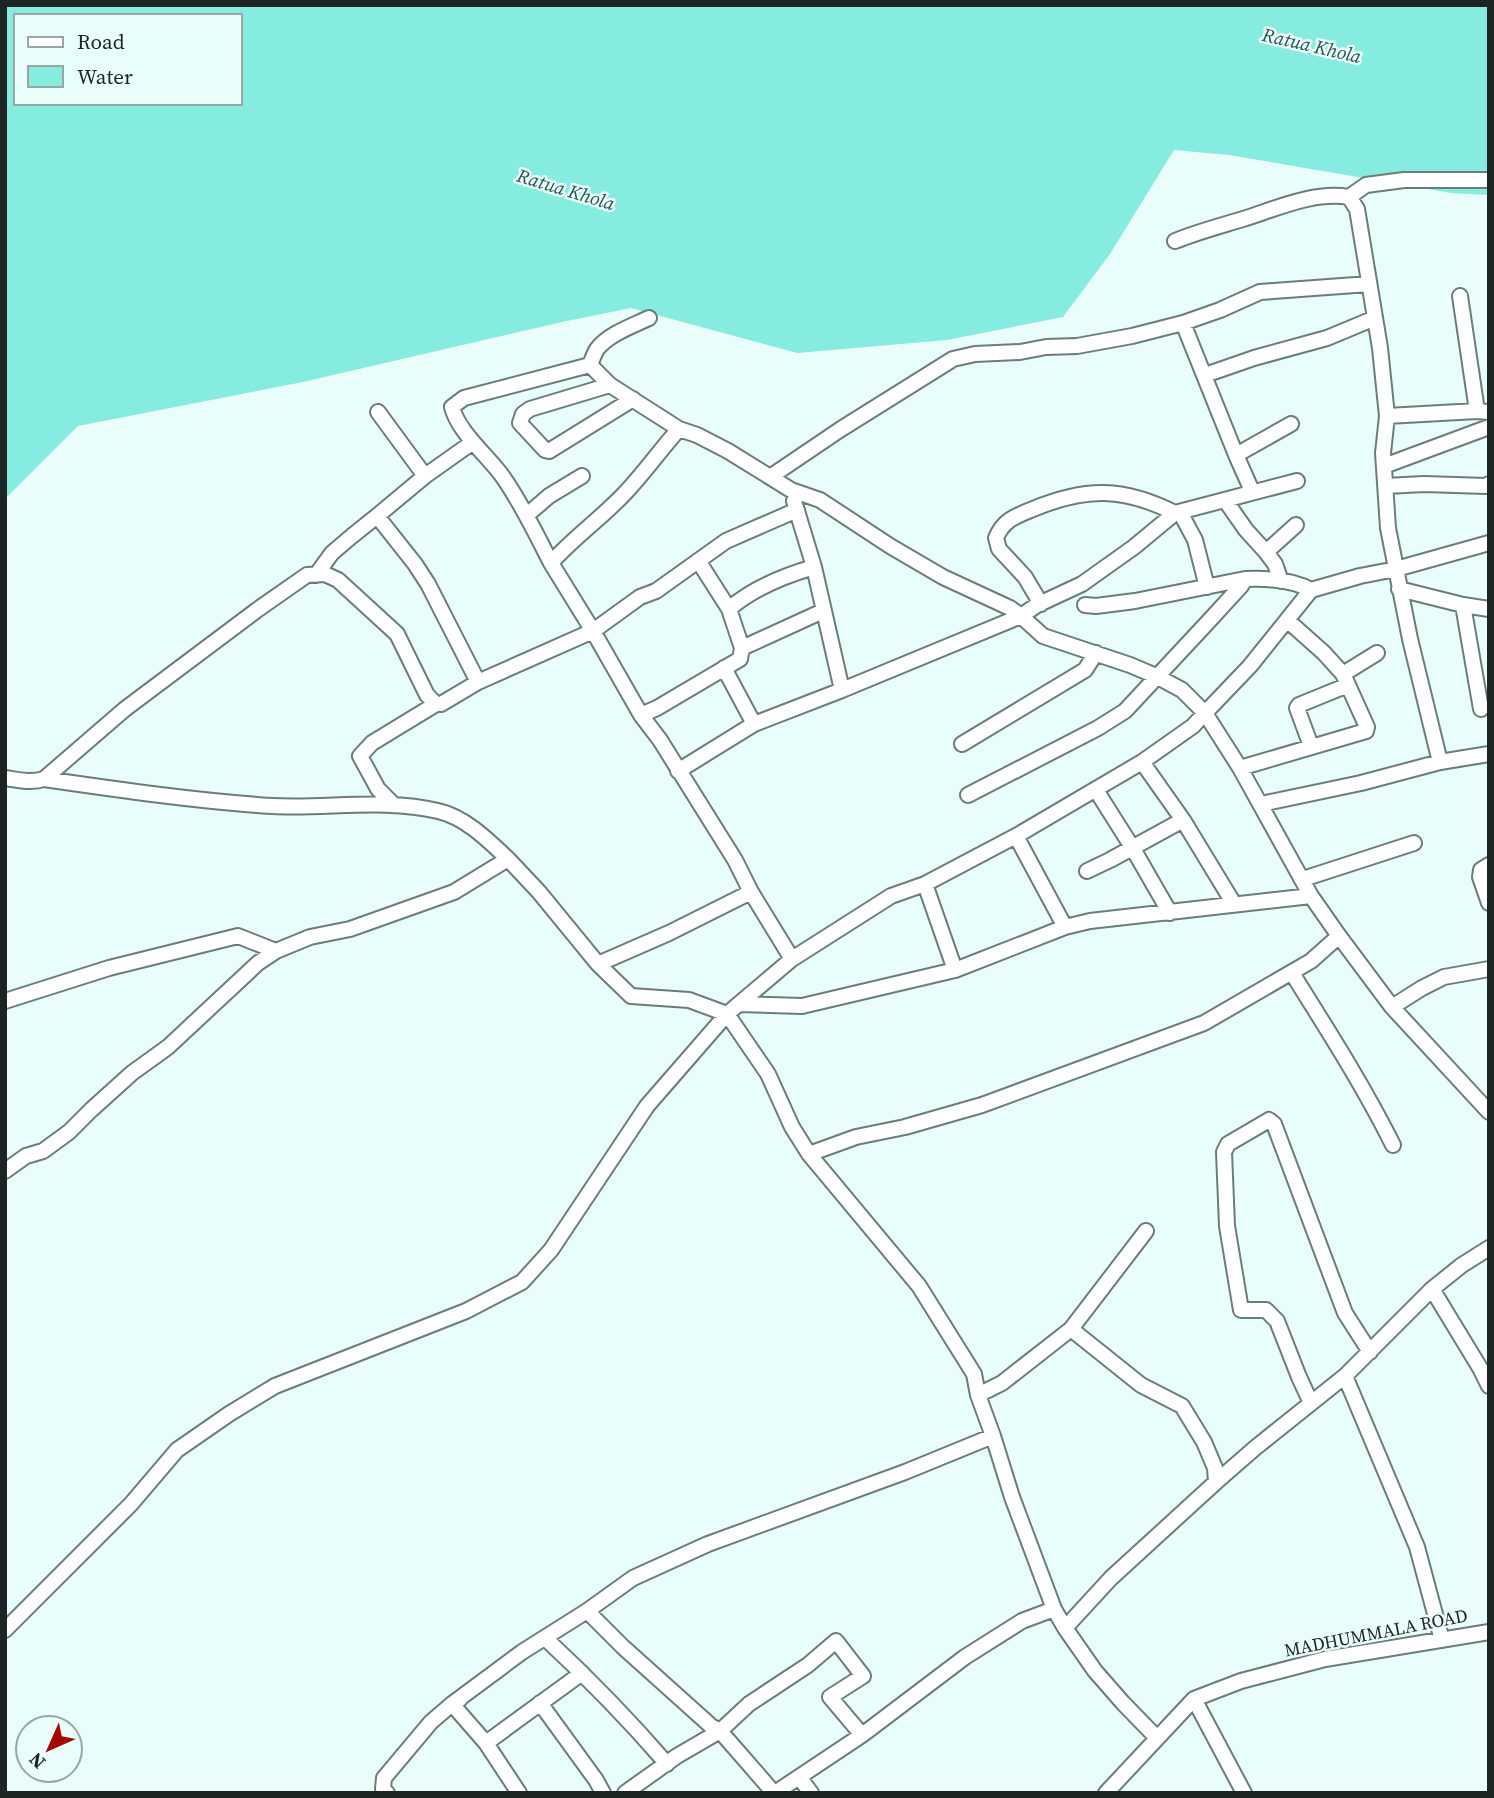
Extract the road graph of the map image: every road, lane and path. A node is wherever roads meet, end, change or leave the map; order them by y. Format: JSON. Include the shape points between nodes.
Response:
{"nodes":[{"id":1,"x":1489,"y":180,"type":"edge"},
{"id":2,"x":1349,"y":197,"type":"junction"},
{"id":3,"x":1175,"y":241,"type":"dead end"},
{"id":4,"x":1369,"y":284,"type":"junction"},
{"id":5,"x":1460,"y":296,"type":"dead end"},
{"id":6,"x":649,"y":318,"type":"dead end"},
{"id":7,"x":1375,"y":318,"type":"junction"},
{"id":8,"x":1183,"y":323,"type":"junction"},
{"id":9,"x":590,"y":365,"type":"junction"},
{"id":10,"x":1205,"y":375,"type":"junction"},
{"id":11,"x":610,"y":385,"type":"junction"},
{"id":12,"x":633,"y":400,"type":"junction"},
{"id":13,"x":377,"y":412,"type":"dead end"},
{"id":14,"x":1483,"y":412,"type":"edge"},
{"id":15,"x":1387,"y":416,"type":"junction"},
{"id":16,"x":1291,"y":424,"type":"dead end"},
{"id":17,"x":1489,"y":427,"type":"edge"},
{"id":18,"x":679,"y":429,"type":"junction"},
{"id":19,"x":473,"y":442,"type":"junction"},
{"id":20,"x":1236,"y":455,"type":"junction"},
{"id":21,"x":1384,"y":466,"type":"junction"},
{"id":22,"x":425,"y":476,"type":"junction"},
{"id":23,"x":582,"y":476,"type":"dead end"},
{"id":24,"x":770,"y":477,"type":"junction"},
{"id":25,"x":1297,"y":481,"type":"dead end"},
{"id":26,"x":1489,"y":484,"type":"edge"},
{"id":27,"x":1386,"y":486,"type":"junction"},
{"id":28,"x":791,"y":490,"type":"junction"},
{"id":29,"x":1252,"y":491,"type":"junction"},
{"id":30,"x":1225,"y":500,"type":"junction"},
{"id":31,"x":797,"y":510,"type":"junction"},
{"id":32,"x":1177,"y":512,"type":"junction"},
{"id":33,"x":527,"y":515,"type":"junction"},
{"id":34,"x":377,"y":516,"type":"junction"},
{"id":35,"x":1296,"y":525,"type":"dead end"},
{"id":36,"x":1489,"y":543,"type":"edge"},
{"id":37,"x":1266,"y":552,"type":"junction"},
{"id":38,"x":699,"y":562,"type":"junction"},
{"id":39,"x":551,"y":563,"type":"junction"},
{"id":40,"x":814,"y":567,"type":"junction"},
{"id":41,"x":1396,"y":569,"type":"junction"},
{"id":42,"x":316,"y":575,"type":"junction"},
{"id":43,"x":1245,"y":579,"type":"junction"},
{"id":44,"x":1281,"y":581,"type":"junction"},
{"id":45,"x":1207,"y":587,"type":"junction"},
{"id":46,"x":1399,"y":589,"type":"junction"},
{"id":47,"x":1311,"y":590,"type":"junction"},
{"id":48,"x":1041,"y":604,"type":"junction"},
{"id":49,"x":1085,"y":605,"type":"dead end"},
{"id":50,"x":1463,"y":605,"type":"junction"},
{"id":51,"x":729,"y":609,"type":"junction"},
{"id":52,"x":1489,"y":609,"type":"edge"},
{"id":53,"x":823,"y":611,"type":"junction"},
{"id":54,"x":1021,"y":616,"type":"junction"},
{"id":55,"x":1287,"y":620,"type":"junction"},
{"id":56,"x":593,"y":631,"type":"junction"},
{"id":57,"x":742,"y":648,"type":"junction"},
{"id":58,"x":1096,"y":653,"type":"junction"},
{"id":59,"x":1377,"y":653,"type":"dead end"},
{"id":60,"x":724,"y":668,"type":"junction"},
{"id":61,"x":1156,"y":676,"type":"junction"},
{"id":62,"x":1346,"y":680,"type":"junction"},
{"id":63,"x":478,"y":682,"type":"junction"},
{"id":64,"x":842,"y":690,"type":"junction"},
{"id":65,"x":436,"y":704,"type":"junction"},
{"id":66,"x":1481,"y":709,"type":"dead end"},
{"id":67,"x":1205,"y":713,"type":"junction"},
{"id":68,"x":641,"y":715,"type":"junction"},
{"id":69,"x":754,"y":724,"type":"junction"},
{"id":70,"x":962,"y":744,"type":"dead end"},
{"id":71,"x":1311,"y":746,"type":"junction"},
{"id":72,"x":1489,"y":754,"type":"edge"},
{"id":73,"x":1142,"y":762,"type":"junction"},
{"id":74,"x":1440,"y":762,"type":"junction"},
{"id":75,"x":1240,"y":768,"type":"junction"},
{"id":76,"x":678,"y":771,"type":"junction"},
{"id":77,"x":5,"y":778,"type":"edge"},
{"id":78,"x":44,"y":779,"type":"junction"},
{"id":79,"x":1096,"y":790,"type":"junction"},
{"id":80,"x":968,"y":795,"type":"dead end"},
{"id":81,"x":1261,"y":804,"type":"junction"},
{"id":82,"x":394,"y":805,"type":"junction"},
{"id":83,"x":1182,"y":820,"type":"junction"},
{"id":84,"x":1016,"y":836,"type":"junction"},
{"id":85,"x":1414,"y":843,"type":"dead end"},
{"id":86,"x":1132,"y":847,"type":"junction"},
{"id":87,"x":508,"y":859,"type":"junction"},
{"id":88,"x":1489,"y":865,"type":"edge"},
{"id":89,"x":1087,"y":871,"type":"dead end"},
{"id":90,"x":1303,"y":879,"type":"junction"},
{"id":91,"x":925,"y":884,"type":"junction"},
{"id":92,"x":751,"y":892,"type":"junction"},
{"id":93,"x":1311,"y":896,"type":"junction"},
{"id":94,"x":1489,"y":903,"type":"edge"},
{"id":95,"x":1234,"y":904,"type":"junction"},
{"id":96,"x":1170,"y":913,"type":"junction"},
{"id":97,"x":1065,"y":927,"type":"junction"},
{"id":98,"x":1339,"y":936,"type":"junction"},
{"id":99,"x":276,"y":951,"type":"junction"},
{"id":100,"x":792,"y":959,"type":"junction"},
{"id":101,"x":598,"y":964,"type":"junction"},
{"id":102,"x":955,"y":970,"type":"junction"},
{"id":103,"x":1292,"y":973,"type":"junction"},
{"id":104,"x":1486,"y":973,"type":"edge"},
{"id":105,"x":5,"y":1001,"type":"edge"},
{"id":106,"x":739,"y":1004,"type":"junction"},
{"id":107,"x":1392,"y":1007,"type":"junction"},
{"id":108,"x":727,"y":1014,"type":"junction"},
{"id":109,"x":1489,"y":1112,"type":"edge"},
{"id":110,"x":1392,"y":1144,"type":"dead end"},
{"id":111,"x":809,"y":1154,"type":"junction"},
{"id":112,"x":5,"y":1171,"type":"edge"},
{"id":113,"x":1146,"y":1231,"type":"dead end"},
{"id":114,"x":1489,"y":1248,"type":"edge"},
{"id":115,"x":1432,"y":1289,"type":"junction"},
{"id":116,"x":1070,"y":1329,"type":"junction"},
{"id":117,"x":1370,"y":1352,"type":"junction"},
{"id":118,"x":1345,"y":1376,"type":"junction"},
{"id":119,"x":1489,"y":1386,"type":"edge"},
{"id":120,"x":978,"y":1395,"type":"junction"},
{"id":121,"x":1311,"y":1403,"type":"junction"},
{"id":122,"x":993,"y":1436,"type":"junction"},
{"id":123,"x":1216,"y":1482,"type":"junction"},
{"id":124,"x":1054,"y":1609,"type":"junction"},
{"id":125,"x":587,"y":1611,"type":"junction"},
{"id":126,"x":1065,"y":1628,"type":"junction"},
{"id":127,"x":5,"y":1630,"type":"edge"},
{"id":128,"x":1489,"y":1632,"type":"edge"},
{"id":129,"x":545,"y":1638,"type":"junction"},
{"id":130,"x":1442,"y":1640,"type":"junction"},
{"id":131,"x":582,"y":1673,"type":"junction"},
{"id":132,"x":1194,"y":1699,"type":"junction"},
{"id":133,"x":458,"y":1701,"type":"junction"},
{"id":134,"x":540,"y":1703,"type":"junction"},
{"id":135,"x":720,"y":1731,"type":"junction"},
{"id":136,"x":862,"y":1735,"type":"junction"},
{"id":137,"x":1156,"y":1737,"type":"junction"},
{"id":138,"x":486,"y":1743,"type":"junction"},
{"id":139,"x":667,"y":1764,"type":"junction"},
{"id":140,"x":800,"y":1778,"type":"junction"},
{"id":141,"x":387,"y":1793,"type":"edge"},
{"id":142,"x":519,"y":1793,"type":"edge"},
{"id":143,"x":603,"y":1793,"type":"edge"},
{"id":144,"x":625,"y":1793,"type":"edge"},
{"id":145,"x":775,"y":1793,"type":"edge"},
{"id":146,"x":811,"y":1793,"type":"edge"},
{"id":147,"x":1106,"y":1793,"type":"edge"},
{"id":148,"x":1244,"y":1793,"type":"edge"}],
"edges":[{"from":1,"to":2,"type":"street","via":[[1405,180],[1367,185]]},
{"from":2,"to":3,"type":"street","via":[[1308,199]]},
{"from":2,"to":4,"type":"street","via":[[1357,209]]},
{"from":4,"to":7,"type":"street"},
{"from":4,"to":8,"type":"street","via":[[1261,292]]},
{"from":5,"to":14,"type":"street"},
{"from":6,"to":9,"type":"street","via":[[604,343]]},
{"from":7,"to":10,"type":"street","via":[[1328,338]]},
{"from":7,"to":15,"type":"street"},
{"from":8,"to":10,"type":"street"},
{"from":8,"to":24,"type":"street","via":[[1077,346],[953,359]]},
{"from":9,"to":11,"type":"street"},
{"from":9,"to":19,"type":"street","via":[[464,398],[452,407]]},
{"from":10,"to":20,"type":"street"},
{"from":11,"to":12,"type":"street"},
{"from":11,"to":12,"type":"street","via":[[530,409],[520,423],[549,451]]},
{"from":12,"to":18,"type":"street"},
{"from":13,"to":22,"type":"street"},
{"from":14,"to":15,"type":"street"},
{"from":15,"to":21,"type":"street"},
{"from":16,"to":20,"type":"street"},
{"from":17,"to":21,"type":"street"},
{"from":18,"to":24,"type":"street","via":[[729,451]]},
{"from":18,"to":39,"type":"street","via":[[628,490]]},
{"from":19,"to":22,"type":"street"},
{"from":19,"to":33,"type":"street"},
{"from":20,"to":29,"type":"street"},
{"from":21,"to":27,"type":"street"},
{"from":22,"to":34,"type":"street"},
{"from":23,"to":33,"type":"street"},
{"from":24,"to":28,"type":"street"},
{"from":25,"to":29,"type":"street"},
{"from":26,"to":27,"type":"street"},
{"from":27,"to":41,"type":"street"},
{"from":28,"to":31,"type":"street"},
{"from":28,"to":54,"type":"street","via":[[820,500],[943,577]]},
{"from":29,"to":30,"type":"street"},
{"from":30,"to":32,"type":"street"},
{"from":30,"to":37,"type":"street"},
{"from":31,"to":38,"type":"street","via":[[726,541]]},
{"from":31,"to":40,"type":"street"},
{"from":32,"to":45,"type":"street","via":[[1195,540]]},
{"from":32,"to":48,"type":"street","via":[[1082,584]]},
{"from":32,"to":48,"type":"street","via":[[1151,501],[1083,493],[1009,518],[996,538],[999,549],[1025,577]]},
{"from":33,"to":39,"type":"street"},
{"from":34,"to":42,"type":"street","via":[[332,553]]},
{"from":34,"to":63,"type":"street","via":[[428,584]]},
{"from":35,"to":37,"type":"street"},
{"from":36,"to":41,"type":"street"},
{"from":37,"to":44,"type":"street"},
{"from":38,"to":51,"type":"street"},
{"from":38,"to":56,"type":"street"},
{"from":39,"to":56,"type":"street"},
{"from":40,"to":51,"type":"street","via":[[740,598]]},
{"from":40,"to":53,"type":"street"},
{"from":41,"to":46,"type":"street"},
{"from":41,"to":47,"type":"street"},
{"from":42,"to":65,"type":"street","via":[[338,580],[397,635]]},
{"from":42,"to":78,"type":"street","via":[[307,575],[147,692]]},
{"from":43,"to":44,"type":"street"},
{"from":43,"to":45,"type":"street"},
{"from":43,"to":61,"type":"street"},
{"from":44,"to":47,"type":"street"},
{"from":45,"to":49,"type":"street"},
{"from":46,"to":50,"type":"street"},
{"from":46,"to":74,"type":"street"},
{"from":47,"to":55,"type":"street"},
{"from":48,"to":54,"type":"street"},
{"from":50,"to":52,"type":"street"},
{"from":50,"to":66,"type":"street"},
{"from":51,"to":57,"type":"street"},
{"from":53,"to":57,"type":"street"},
{"from":53,"to":64,"type":"street"},
{"from":54,"to":58,"type":"street","via":[[1043,636]]},
{"from":54,"to":64,"type":"street"},
{"from":55,"to":62,"type":"street"},
{"from":55,"to":67,"type":"street"},
{"from":56,"to":63,"type":"street"},
{"from":56,"to":68,"type":"street"},
{"from":57,"to":60,"type":"street","via":[[740,659]]},
{"from":58,"to":61,"type":"street"},
{"from":58,"to":70,"type":"street","via":[[1084,670]]},
{"from":59,"to":62,"type":"street"},
{"from":60,"to":68,"type":"street"},
{"from":60,"to":69,"type":"street"},
{"from":61,"to":67,"type":"street","via":[[1182,690]]},
{"from":61,"to":80,"type":"street","via":[[1125,710],[1098,729]]},
{"from":62,"to":71,"type":"street","via":[[1297,708]]},
{"from":62,"to":71,"type":"street","via":[[1366,731]]},
{"from":63,"to":65,"type":"street"},
{"from":64,"to":69,"type":"street"},
{"from":65,"to":82,"type":"street","via":[[372,743],[360,756],[378,789]]},
{"from":67,"to":73,"type":"street","via":[[1194,726]]},
{"from":67,"to":75,"type":"street"},
{"from":68,"to":76,"type":"street"},
{"from":69,"to":76,"type":"street"},
{"from":71,"to":75,"type":"street"},
{"from":72,"to":74,"type":"street"},
{"from":73,"to":79,"type":"street"},
{"from":73,"to":83,"type":"street"},
{"from":74,"to":81,"type":"street"},
{"from":75,"to":81,"type":"street"},
{"from":76,"to":92,"type":"street"},
{"from":77,"to":78,"type":"street"},
{"from":78,"to":82,"type":"street","via":[[275,806]]},
{"from":79,"to":84,"type":"street"},
{"from":79,"to":86,"type":"street"},
{"from":81,"to":90,"type":"street"},
{"from":82,"to":87,"type":"street","via":[[439,811],[462,822]]},
{"from":83,"to":86,"type":"street"},
{"from":83,"to":95,"type":"street"},
{"from":84,"to":91,"type":"street"},
{"from":84,"to":97,"type":"street"},
{"from":85,"to":90,"type":"street"},
{"from":86,"to":89,"type":"street"},
{"from":86,"to":96,"type":"street"},
{"from":87,"to":99,"type":"street","via":[[454,892]]},
{"from":87,"to":101,"type":"street"},
{"from":88,"to":94,"type":"street","via":[[1480,877]]},
{"from":90,"to":93,"type":"street"},
{"from":91,"to":100,"type":"street","via":[[891,897]]},
{"from":91,"to":102,"type":"street"},
{"from":92,"to":100,"type":"street"},
{"from":92,"to":101,"type":"street"},
{"from":93,"to":95,"type":"street"},
{"from":93,"to":98,"type":"street"},
{"from":95,"to":96,"type":"street"},
{"from":96,"to":97,"type":"street"},
{"from":97,"to":102,"type":"street"},
{"from":98,"to":103,"type":"street"},
{"from":98,"to":107,"type":"street"},
{"from":99,"to":105,"type":"street","via":[[238,936],[109,968]]},
{"from":99,"to":112,"type":"street","via":[[69,1132]]},
{"from":100,"to":106,"type":"street"},
{"from":101,"to":108,"type":"street","via":[[631,996],[690,1000]]},
{"from":102,"to":106,"type":"street","via":[[802,1006]]},
{"from":103,"to":110,"type":"street"},
{"from":103,"to":111,"type":"street","via":[[1204,1023],[982,1105],[856,1137]]},
{"from":104,"to":107,"type":"street","via":[[1444,978]]},
{"from":106,"to":108,"type":"street"},
{"from":107,"to":109,"type":"street"},
{"from":108,"to":111,"type":"street","via":[[768,1074]]},
{"from":108,"to":127,"type":"street","via":[[647,1106],[551,1250],[522,1282],[466,1311],[275,1385],[229,1414],[177,1450],[131,1504]]},
{"from":111,"to":120,"type":"street","via":[[919,1286],[974,1374]]},
{"from":113,"to":116,"type":"street"},
{"from":114,"to":115,"type":"street"},
{"from":115,"to":117,"type":"street"},
{"from":115,"to":119,"type":"street"},
{"from":116,"to":120,"type":"street","via":[[1002,1383]]},
{"from":116,"to":123,"type":"street","via":[[1141,1385],[1182,1406],[1204,1442]]},
{"from":117,"to":118,"type":"street"},
{"from":117,"to":121,"type":"street","via":[[1345,1313],[1269,1120],[1228,1144],[1223,1152],[1227,1226],[1241,1310],[1266,1310],[1277,1321]]},
{"from":118,"to":121,"type":"street"},
{"from":118,"to":130,"type":"street","via":[[1417,1547]]},
{"from":120,"to":122,"type":"street"},
{"from":121,"to":123,"type":"street"},
{"from":122,"to":124,"type":"street"},
{"from":122,"to":125,"type":"street","via":[[708,1544],[634,1578]]},
{"from":123,"to":126,"type":"street","via":[[1111,1578]]},
{"from":124,"to":126,"type":"street"},
{"from":124,"to":136,"type":"street","via":[[1021,1621],[965,1657]]},
{"from":125,"to":129,"type":"street"},
{"from":125,"to":135,"type":"street"},
{"from":126,"to":137,"type":"street","via":[[1095,1671]]},
{"from":128,"to":130,"type":"street","name":"MADHUMMALA ROAD"},
{"from":129,"to":131,"type":"street"},
{"from":129,"to":133,"type":"street"},
{"from":130,"to":132,"type":"street","name":"MADHUMMALA ROAD","via":[[1325,1659]]},
{"from":131,"to":134,"type":"street"},
{"from":131,"to":139,"type":"street"},
{"from":132,"to":137,"type":"street","name":"MADHUMMALA ROAD"},
{"from":132,"to":148,"type":"street"},
{"from":133,"to":138,"type":"street"},
{"from":133,"to":141,"type":"street","via":[[431,1722],[384,1778]]},
{"from":134,"to":138,"type":"street"},
{"from":134,"to":143,"type":"street"},
{"from":135,"to":136,"type":"street","via":[[749,1704],[836,1641],[863,1676],[830,1697]]},
{"from":135,"to":139,"type":"street"},
{"from":135,"to":145,"type":"street"},
{"from":136,"to":140,"type":"street"},
{"from":137,"to":147,"type":"street","name":"MADHUMMALA ROAD"},
{"from":138,"to":142,"type":"street"},
{"from":139,"to":144,"type":"street"},
{"from":140,"to":145,"type":"street"},
{"from":140,"to":146,"type":"street"}]}
